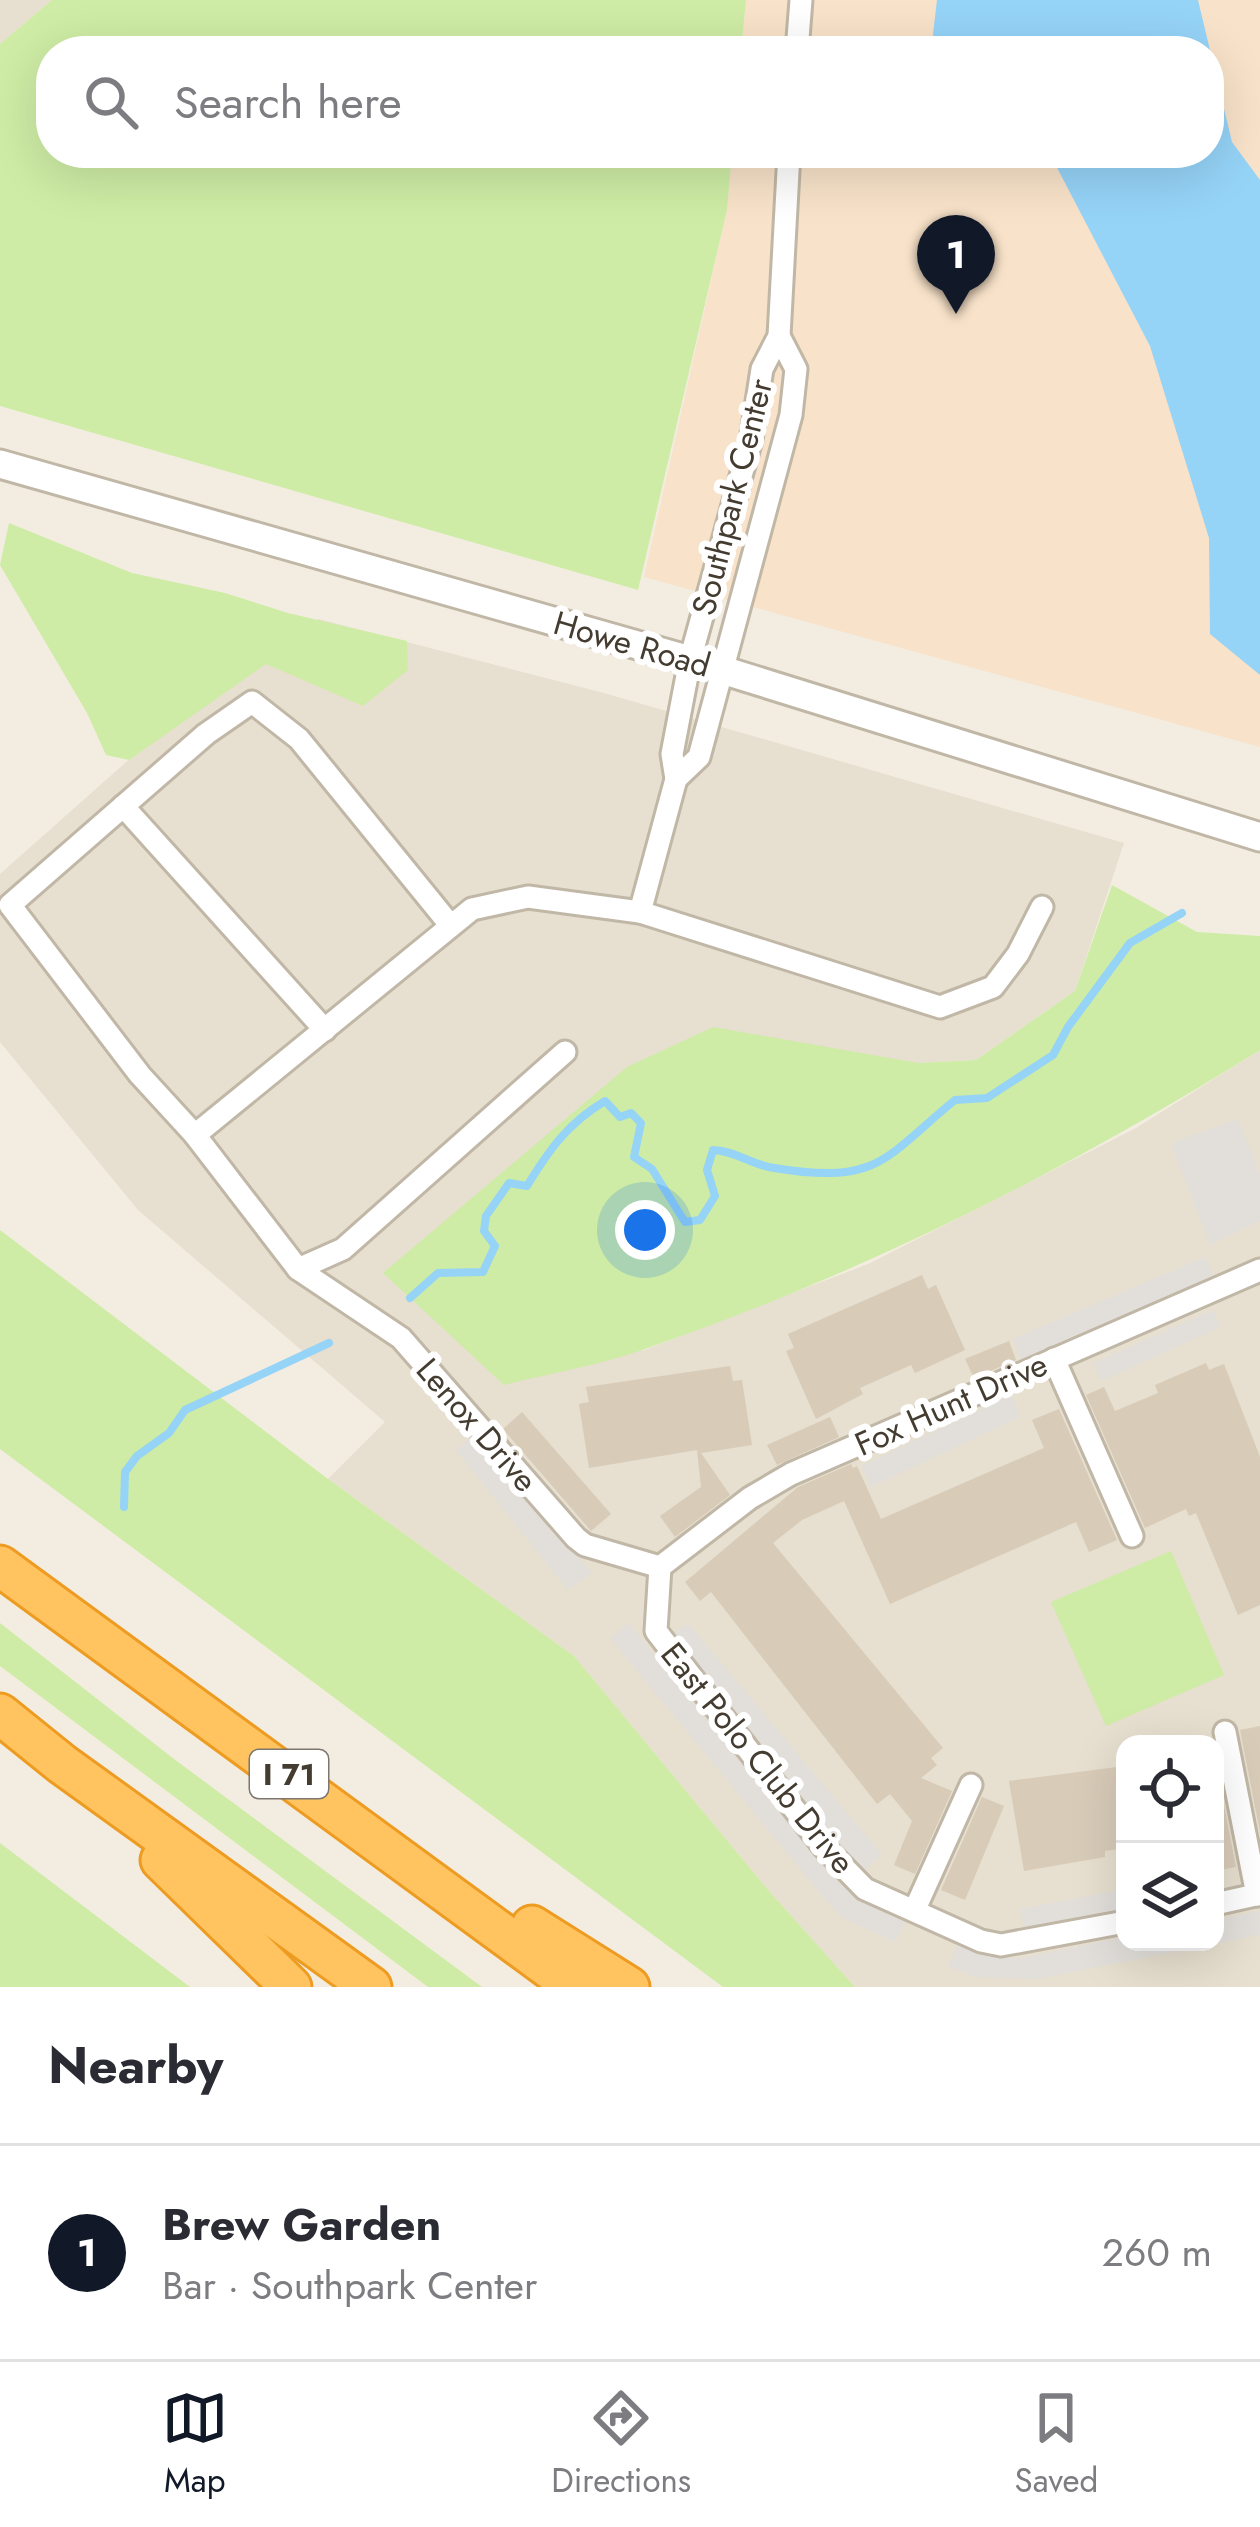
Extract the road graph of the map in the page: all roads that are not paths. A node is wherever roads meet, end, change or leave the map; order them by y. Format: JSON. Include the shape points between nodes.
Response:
{"nodes":[{"id":1,"x":801,"y":0,"type":"edge"},
{"id":2,"x":798,"y":36,"type":"edge"},
{"id":3,"x":787,"y":168,"type":"edge"},
{"id":4,"x":779,"y":336,"type":"junction"},
{"id":5,"x":0,"y":464,"type":"edge"},
{"id":6,"x":690,"y":659,"type":"junction"},
{"id":7,"x":721,"y":670,"type":"junction"},
{"id":8,"x":676,"y":779,"type":"junction"},
{"id":9,"x":123,"y":806,"type":"junction"},
{"id":10,"x":1260,"y":837,"type":"edge"},
{"id":11,"x":1042,"y":907,"type":"dead end"},
{"id":12,"x":640,"y":912,"type":"junction"},
{"id":13,"x":451,"y":926,"type":"junction"},
{"id":14,"x":325,"y":1030,"type":"junction"},
{"id":15,"x":565,"y":1052,"type":"dead end"},
{"id":16,"x":195,"y":1135,"type":"junction"},
{"id":17,"x":298,"y":1269,"type":"junction"},
{"id":18,"x":1255,"y":1272,"type":"edge"},
{"id":19,"x":1260,"y":1297,"type":"edge"},
{"id":20,"x":1054,"y":1359,"type":"junction"},
{"id":21,"x":1132,"y":1537,"type":"dead end"},
{"id":22,"x":0,"y":1566,"type":"edge"},
{"id":23,"x":660,"y":1567,"type":"junction"},
{"id":24,"x":0,"y":1714,"type":"edge"},
{"id":25,"x":1225,"y":1732,"type":"dead end"},
{"id":26,"x":62,"y":1764,"type":"junction"},
{"id":27,"x":298,"y":1780,"type":"junction"},
{"id":28,"x":970,"y":1785,"type":"dead end"},
{"id":29,"x":1258,"y":1894,"type":"edge"},
{"id":30,"x":1224,"y":1902,"type":"edge"},
{"id":31,"x":915,"y":1909,"type":"junction"},
{"id":32,"x":1116,"y":1924,"type":"edge"},
{"id":33,"x":291,"y":1987,"type":"edge"},
{"id":34,"x":371,"y":1987,"type":"edge"},
{"id":35,"x":575,"y":1987,"type":"edge"},
{"id":36,"x":629,"y":1987,"type":"edge"}],
"edges":[{"from":1,"to":2,"type":"street"},
{"from":3,"to":4,"type":"street","name":"Southpark Center"},
{"from":4,"to":6,"type":"street","name":"Southpark Center","via":[[763,369]]},
{"from":4,"to":7,"type":"street","name":"Southpark Center","via":[[796,369],[791,415]]},
{"from":5,"to":6,"type":"street","name":"Howe Road"},
{"from":6,"to":7,"type":"street","name":"Howe Road"},
{"from":6,"to":8,"type":"street","via":[[672,754]]},
{"from":7,"to":8,"type":"street","via":[[699,757]]},
{"from":7,"to":10,"type":"street","name":"Howe Road"},
{"from":8,"to":12,"type":"street"},
{"from":9,"to":13,"type":"street","name":"Lenox Drive","via":[[252,702],[299,739]]},
{"from":9,"to":14,"type":"street"},
{"from":9,"to":16,"type":"street","name":"Lenox Drive","via":[[10,904]]},
{"from":11,"to":12,"type":"street","via":[[993,987],[940,1007]]},
{"from":12,"to":13,"type":"street","via":[[528,897],[472,908]]},
{"from":13,"to":14,"type":"street"},
{"from":14,"to":16,"type":"street"},
{"from":15,"to":17,"type":"street","via":[[343,1249]]},
{"from":16,"to":17,"type":"street","name":"Lenox Drive"},
{"from":17,"to":23,"type":"street","name":"Lenox Drive","via":[[401,1337],[576,1538]]},
{"from":18,"to":19,"type":"street"},
{"from":18,"to":20,"type":"street","name":"Fox Hunt Drive"},
{"from":20,"to":21,"type":"street"},
{"from":20,"to":23,"type":"street","name":"Fox Hunt Drive","via":[[791,1474]]},
{"from":22,"to":27,"type":"highway","number":"I 71"},
{"from":23,"to":31,"type":"street","name":"East Polo Club Drive","via":[[660,1637],[823,1846],[866,1889]]},
{"from":24,"to":26,"type":"highway"},
{"from":25,"to":29,"type":"street"},
{"from":26,"to":33,"type":"highway"},
{"from":26,"to":34,"type":"highway"},
{"from":27,"to":35,"type":"highway","number":"I 71"},
{"from":27,"to":36,"type":"highway"},
{"from":28,"to":31,"type":"street"},
{"from":29,"to":30,"type":"street"},
{"from":31,"to":32,"type":"street","name":"East Polo Club Drive","via":[[1001,1946]]}]}
